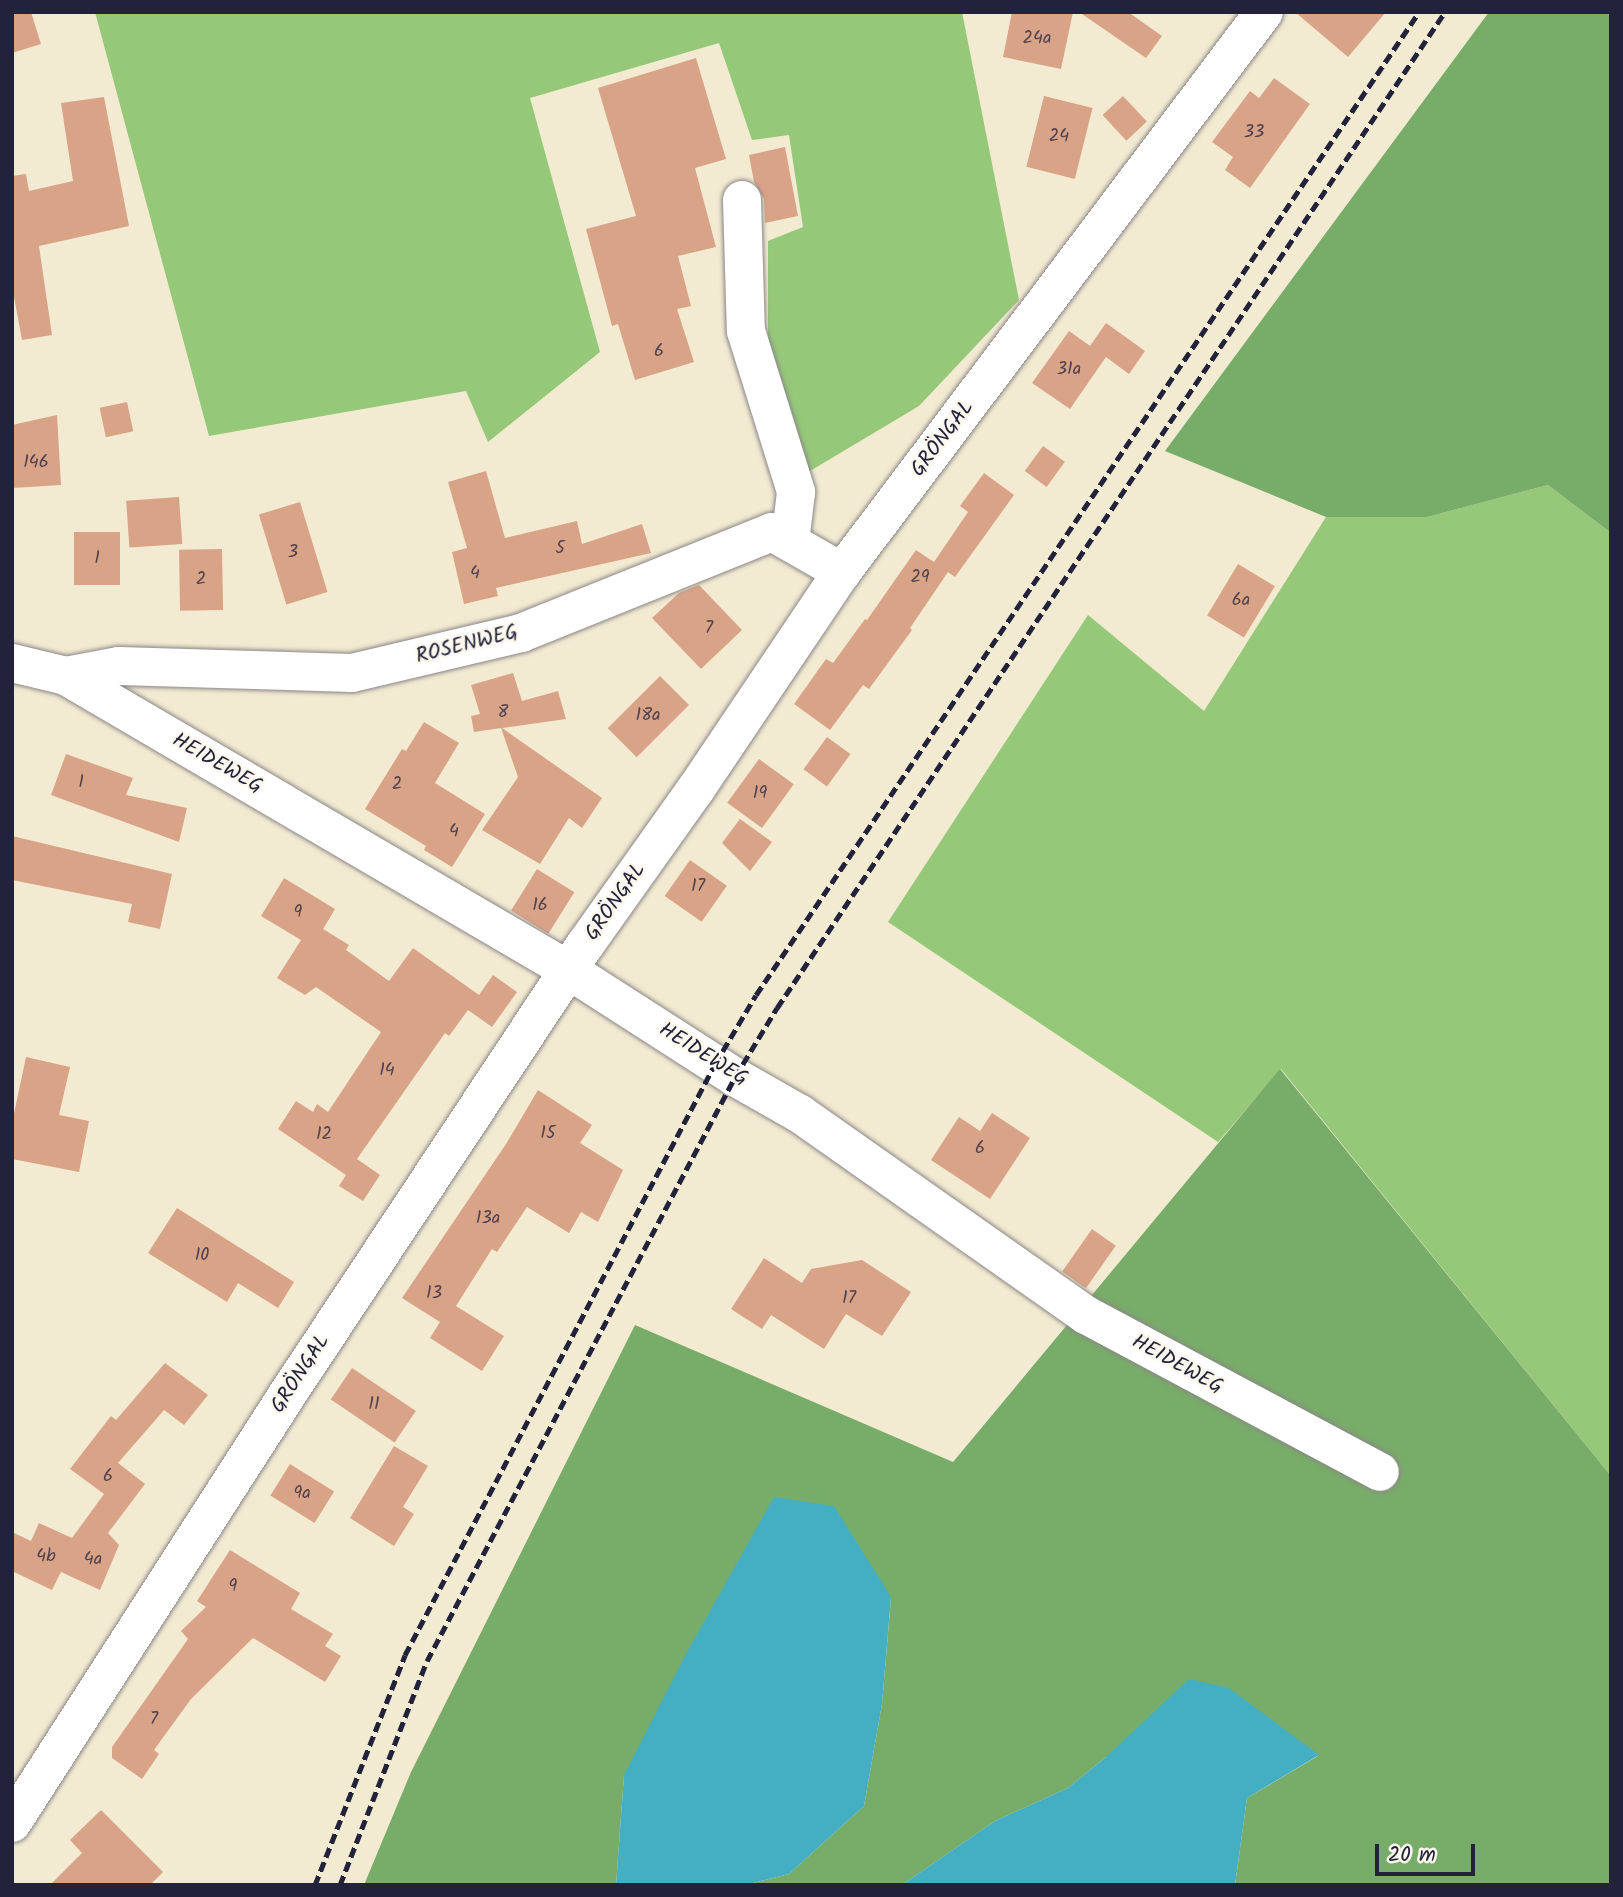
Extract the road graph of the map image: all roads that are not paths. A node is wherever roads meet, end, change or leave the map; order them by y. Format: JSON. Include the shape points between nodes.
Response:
{"nodes":[{"id":1,"x":1264,"y":12,"type":"edge"},
{"id":2,"x":742,"y":200,"type":"dead end"},
{"id":3,"x":790,"y":542,"type":"junction"},
{"id":4,"x":842,"y":572,"type":"junction"},
{"id":5,"x":12,"y":663,"type":"edge"},
{"id":6,"x":66,"y":676,"type":"junction"},
{"id":7,"x":570,"y":971,"type":"junction"},
{"id":8,"x":1380,"y":1472,"type":"dead end"},
{"id":9,"x":12,"y":1823,"type":"edge"}],
"edges":[{"from":1,"to":4,"type":"street","name":"GRÖNGAL"},
{"from":2,"to":3,"type":"street","via":[[746,331],[796,492]]},
{"from":3,"to":4,"type":"street","name":"ROSENWEG"},
{"from":3,"to":6,"type":"street","name":"ROSENWEG","via":[[772,533],[521,632],[352,673],[119,666]]},
{"from":4,"to":7,"type":"street","name":"GRÖNGAL"},
{"from":5,"to":6,"type":"street","name":"HEIDEWEG"},
{"from":6,"to":7,"type":"street","name":"HEIDEWEG"},
{"from":7,"to":8,"type":"street","name":"HEIDEWEG","via":[[800,1114],[1086,1315]]},
{"from":7,"to":9,"type":"street","name":"GRÖNGAL","via":[[287,1395]]}]}
